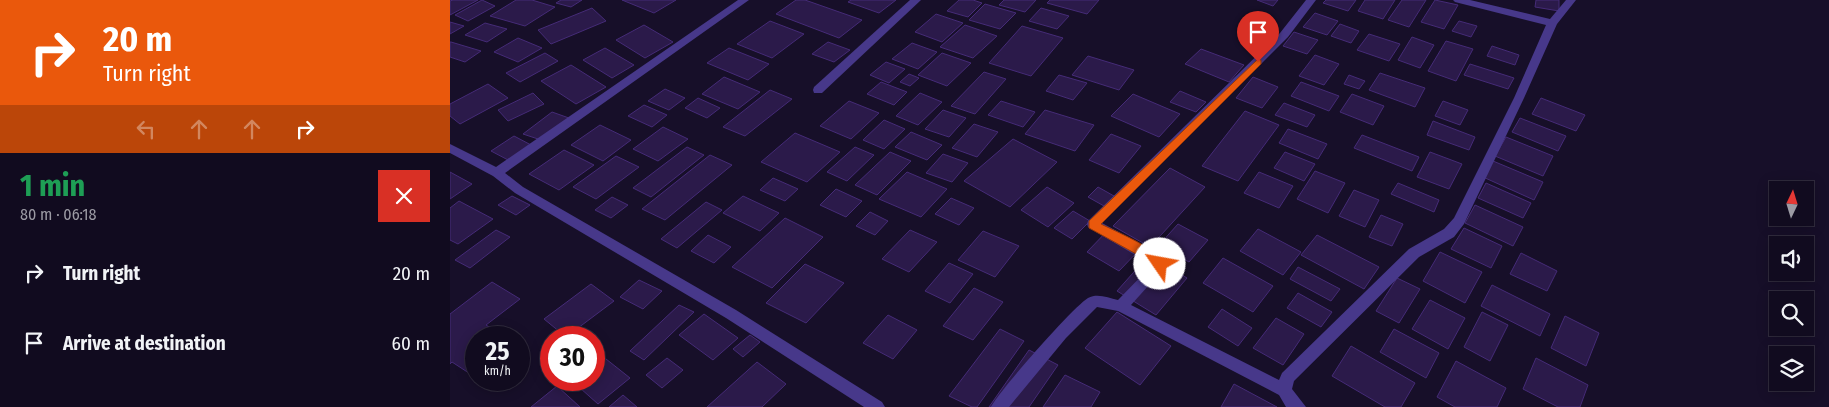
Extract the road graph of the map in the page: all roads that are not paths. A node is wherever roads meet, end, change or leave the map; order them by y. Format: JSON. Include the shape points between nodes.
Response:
{"nodes":[{"id":1,"x":744,"y":0,"type":"edge"},
{"id":2,"x":916,"y":0,"type":"edge"},
{"id":3,"x":1311,"y":0,"type":"edge"},
{"id":4,"x":1458,"y":0,"type":"edge"},
{"id":5,"x":1571,"y":0,"type":"edge"},
{"id":6,"x":1552,"y":23,"type":"junction"},
{"id":7,"x":818,"y":90,"type":"dead end"},
{"id":8,"x":450,"y":148,"type":"edge"},
{"id":9,"x":496,"y":173,"type":"junction"},
{"id":10,"x":1122,"y":306,"type":"junction"},
{"id":11,"x":1284,"y":390,"type":"junction"},
{"id":12,"x":877,"y":407,"type":"edge"},
{"id":13,"x":999,"y":407,"type":"edge"},
{"id":14,"x":1298,"y":407,"type":"edge"}],
"edges":[{"from":1,"to":9,"type":"street"},
{"from":2,"to":7,"type":"street"},
{"from":3,"to":10,"type":"street","via":[[1277,42],[1093,224],[1152,257],[1160,265]]},
{"from":4,"to":6,"type":"street"},
{"from":5,"to":6,"type":"street"},
{"from":6,"to":11,"type":"street","via":[[1455,227],[1414,253],[1287,378]]},
{"from":8,"to":9,"type":"street"},
{"from":9,"to":12,"type":"street","via":[[519,190],[731,314]]},
{"from":10,"to":11,"type":"street"},
{"from":10,"to":13,"type":"street","via":[[1092,303]]},
{"from":11,"to":14,"type":"street"}]}
